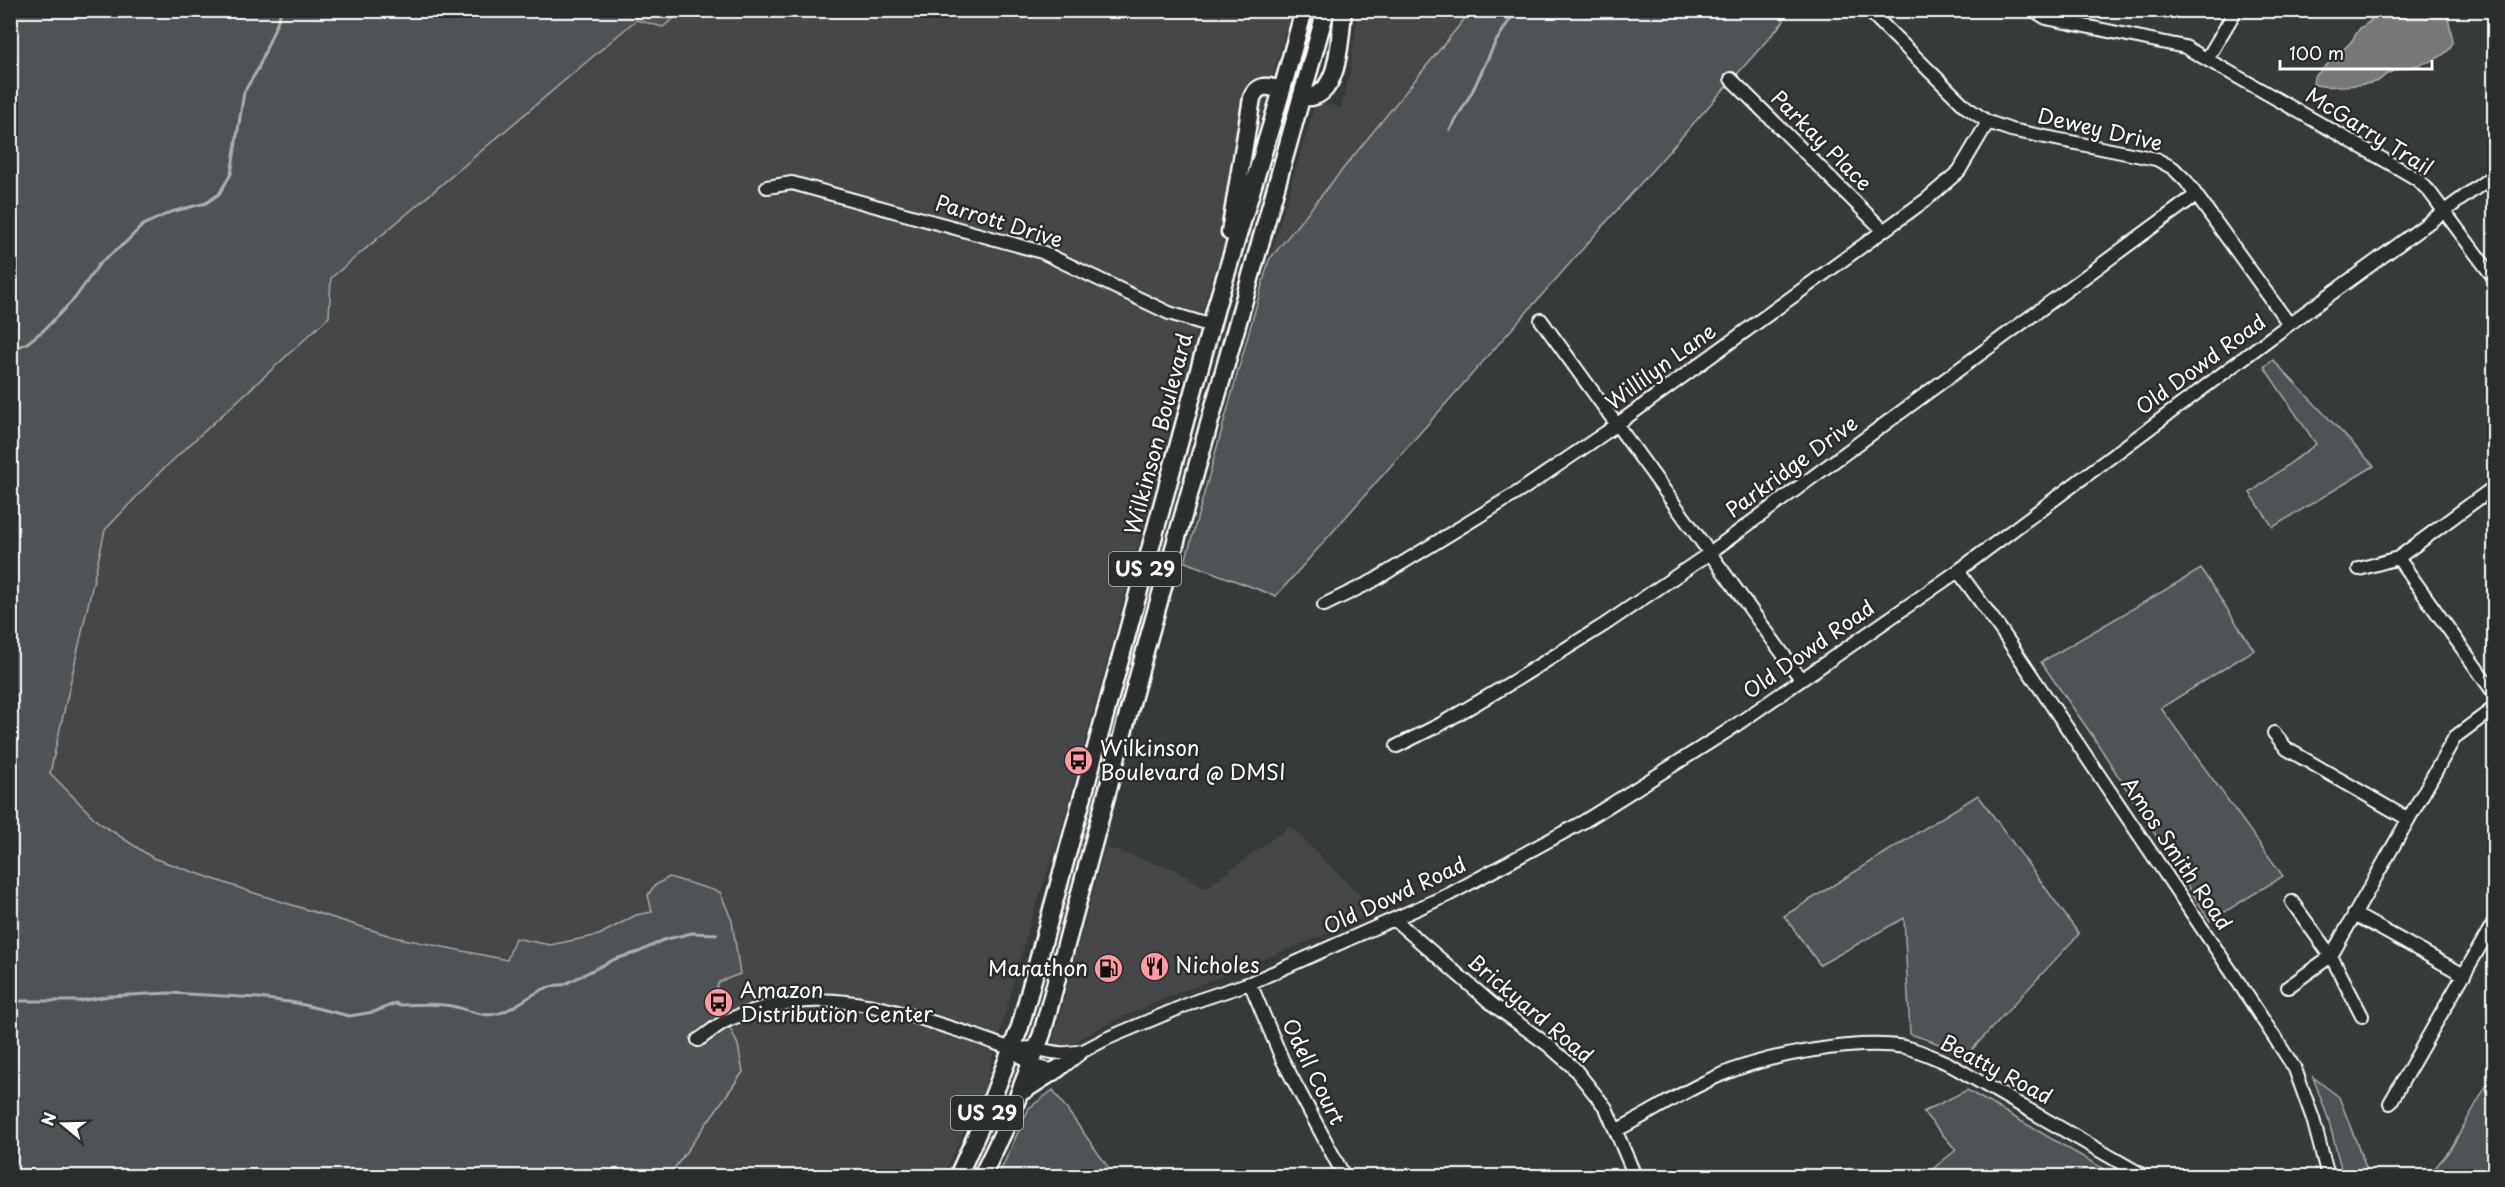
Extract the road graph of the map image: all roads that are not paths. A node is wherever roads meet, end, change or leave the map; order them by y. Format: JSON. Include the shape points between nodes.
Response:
{"nodes":[{"id":1,"x":1304,"y":10,"type":"edge"},
{"id":2,"x":1326,"y":10,"type":"edge"},
{"id":3,"x":1343,"y":10,"type":"edge"},
{"id":4,"x":1868,"y":10,"type":"edge"},
{"id":5,"x":2033,"y":10,"type":"edge"},
{"id":6,"x":2236,"y":10,"type":"edge"},
{"id":7,"x":2207,"y":59,"type":"junction"},
{"id":8,"x":1731,"y":79,"type":"dead end"},
{"id":9,"x":1282,"y":90,"type":"junction"},
{"id":10,"x":1303,"y":96,"type":"junction"},
{"id":11,"x":1988,"y":122,"type":"junction"},
{"id":12,"x":2494,"y":175,"type":"edge"},
{"id":13,"x":767,"y":187,"type":"dead end"},
{"id":14,"x":2196,"y":195,"type":"junction"},
{"id":15,"x":2445,"y":211,"type":"junction"},
{"id":16,"x":1883,"y":230,"type":"junction"},
{"id":17,"x":2494,"y":278,"type":"edge"},
{"id":18,"x":1217,"y":304,"type":"junction"},
{"id":19,"x":1541,"y":320,"type":"dead end"},
{"id":20,"x":2289,"y":324,"type":"junction"},
{"id":21,"x":1212,"y":326,"type":"junction"},
{"id":22,"x":1616,"y":424,"type":"junction"},
{"id":23,"x":2494,"y":487,"type":"edge"},
{"id":24,"x":1710,"y":552,"type":"junction"},
{"id":25,"x":2398,"y":558,"type":"junction"},
{"id":26,"x":2359,"y":569,"type":"dead end"},
{"id":27,"x":1958,"y":571,"type":"junction"},
{"id":28,"x":1324,"y":605,"type":"dead end"},
{"id":29,"x":1801,"y":679,"type":"junction"},
{"id":30,"x":2494,"y":693,"type":"edge"},
{"id":31,"x":2494,"y":708,"type":"edge"},
{"id":32,"x":2274,"y":733,"type":"dead end"},
{"id":33,"x":1397,"y":746,"type":"dead end"},
{"id":34,"x":2408,"y":819,"type":"junction"},
{"id":35,"x":2292,"y":902,"type":"dead end"},
{"id":36,"x":2354,"y":914,"type":"junction"},
{"id":37,"x":1395,"y":920,"type":"junction"},
{"id":38,"x":2494,"y":922,"type":"edge"},
{"id":39,"x":2331,"y":956,"type":"junction"},
{"id":40,"x":2464,"y":975,"type":"junction"},
{"id":41,"x":1250,"y":983,"type":"junction"},
{"id":42,"x":2288,"y":987,"type":"dead end"},
{"id":43,"x":2362,"y":1016,"type":"dead end"},
{"id":44,"x":698,"y":1040,"type":"dead end"},
{"id":45,"x":1012,"y":1048,"type":"junction"},
{"id":46,"x":1037,"y":1049,"type":"junction"},
{"id":47,"x":1083,"y":1051,"type":"junction"},
{"id":48,"x":1031,"y":1066,"type":"junction"},
{"id":49,"x":1059,"y":1068,"type":"junction"},
{"id":50,"x":1020,"y":1093,"type":"junction"},
{"id":51,"x":2390,"y":1103,"type":"dead end"},
{"id":52,"x":1617,"y":1130,"type":"junction"},
{"id":53,"x":958,"y":1176,"type":"edge"},
{"id":54,"x":982,"y":1176,"type":"edge"},
{"id":55,"x":1344,"y":1176,"type":"edge"},
{"id":56,"x":1635,"y":1176,"type":"edge"},
{"id":57,"x":2144,"y":1176,"type":"edge"},
{"id":58,"x":2328,"y":1176,"type":"edge"}],
"edges":[{"from":1,"to":9,"type":"main road","name":"Wilkinson Boulevard","number":"US 29"},
{"from":2,"to":10,"type":"main road","name":"Wilkinson Boulevard","number":"US 29"},
{"from":3,"to":10,"type":"main road","via":[[1332,78],[1320,94]]},
{"from":4,"to":11,"type":"street","name":"Dewey Drive","via":[[1966,107]]},
{"from":5,"to":7,"type":"street","name":"McGarry Trail","via":[[2046,18],[2174,43]]},
{"from":6,"to":7,"type":"street"},
{"from":7,"to":15,"type":"street","name":"McGarry Trail","via":[[2417,179]]},
{"from":8,"to":16,"type":"street","name":"Parkay Place"},
{"from":9,"to":10,"type":"street"},
{"from":9,"to":18,"type":"main road","name":"Wilkinson Boulevard","number":"US 29"},
{"from":9,"to":18,"type":"main road","via":[[1261,86],[1252,98]]},
{"from":10,"to":46,"type":"main road","name":"Wilkinson Boulevard","number":"US 29"},
{"from":11,"to":14,"type":"street","name":"Dewey Drive","via":[[2156,159],[2173,168]]},
{"from":11,"to":16,"type":"street","name":"Willilyn Lane","via":[[1959,171]]},
{"from":12,"to":15,"type":"street","name":"Old Dowd Road"},
{"from":13,"to":21,"type":"street","name":"Parrott Drive","via":[[792,183],[1042,252],[1169,313]]},
{"from":14,"to":20,"type":"street","name":"Dewey Drive"},
{"from":14,"to":24,"type":"street","name":"Parkridge Drive"},
{"from":15,"to":17,"type":"street","name":"McGarry Trail"},
{"from":15,"to":20,"type":"street","name":"Old Dowd Road"},
{"from":16,"to":22,"type":"street","name":"Willilyn Lane"},
{"from":18,"to":21,"type":"main road","name":"Wilkinson Boulevard","number":"US 29"},
{"from":19,"to":22,"type":"street"},
{"from":20,"to":27,"type":"street","name":"Old Dowd Road"},
{"from":21,"to":45,"type":"main road","name":"Wilkinson Boulevard","number":"US 29"},
{"from":22,"to":24,"type":"street"},
{"from":22,"to":28,"type":"street","name":"Willilyn Lane","via":[[1491,510],[1373,581]]},
{"from":23,"to":25,"type":"street"},
{"from":24,"to":29,"type":"street"},
{"from":24,"to":33,"type":"street","name":"Parkridge Drive","via":[[1576,642],[1441,724]]},
{"from":25,"to":26,"type":"street"},
{"from":25,"to":30,"type":"street"},
{"from":27,"to":29,"type":"street","name":"Old Dowd Road"},
{"from":27,"to":58,"type":"street","name":"Amos Smith Road","via":[[2295,1069]]},
{"from":29,"to":37,"type":"street","name":"Old Dowd Road","via":[[1700,749],[1583,822]]},
{"from":31,"to":34,"type":"street","via":[[2455,737]]},
{"from":32,"to":34,"type":"street","via":[[2286,749]]},
{"from":34,"to":36,"type":"street"},
{"from":35,"to":39,"type":"street"},
{"from":36,"to":39,"type":"street"},
{"from":36,"to":40,"type":"street"},
{"from":37,"to":41,"type":"street","name":"Old Dowd Road"},
{"from":37,"to":52,"type":"street","name":"Brickyard Road","via":[[1483,997],[1574,1068],[1600,1099]]},
{"from":38,"to":40,"type":"street"},
{"from":39,"to":42,"type":"street"},
{"from":39,"to":43,"type":"street"},
{"from":40,"to":51,"type":"street"},
{"from":41,"to":47,"type":"street","name":"Old Dowd Road","via":[[1164,1014]]},
{"from":41,"to":55,"type":"street","name":"Odell Court","via":[[1282,1059]]},
{"from":44,"to":45,"type":"street","name":"Old Dowd Road","via":[[726,1020],[757,1010],[830,999],[893,1010]]},
{"from":45,"to":46,"type":"street","name":"Old Dowd Road"},
{"from":45,"to":48,"type":"street","name":"Old Dowd Road"},
{"from":45,"to":53,"type":"main road","name":"Wilkinson Boulevard","number":"US 29"},
{"from":46,"to":47,"type":"street","name":"Old Dowd Road","via":[[1067,1054]]},
{"from":46,"to":48,"type":"main road","name":"Wilkinson Boulevard","number":"US 29"},
{"from":47,"to":49,"type":"street","name":"Old Dowd Road"},
{"from":48,"to":49,"type":"street"},
{"from":48,"to":50,"type":"main road","name":"Wilkinson Boulevard","number":"US 29"},
{"from":49,"to":50,"type":"main road"},
{"from":50,"to":54,"type":"main road","name":"Wilkinson Boulevard","number":"US 29"},
{"from":52,"to":56,"type":"street","name":"Brickyard Road"},
{"from":52,"to":57,"type":"street","name":"Beatty Road","via":[[1738,1068],[1798,1054],[1884,1045],[1922,1052],[1947,1063]]}]}
